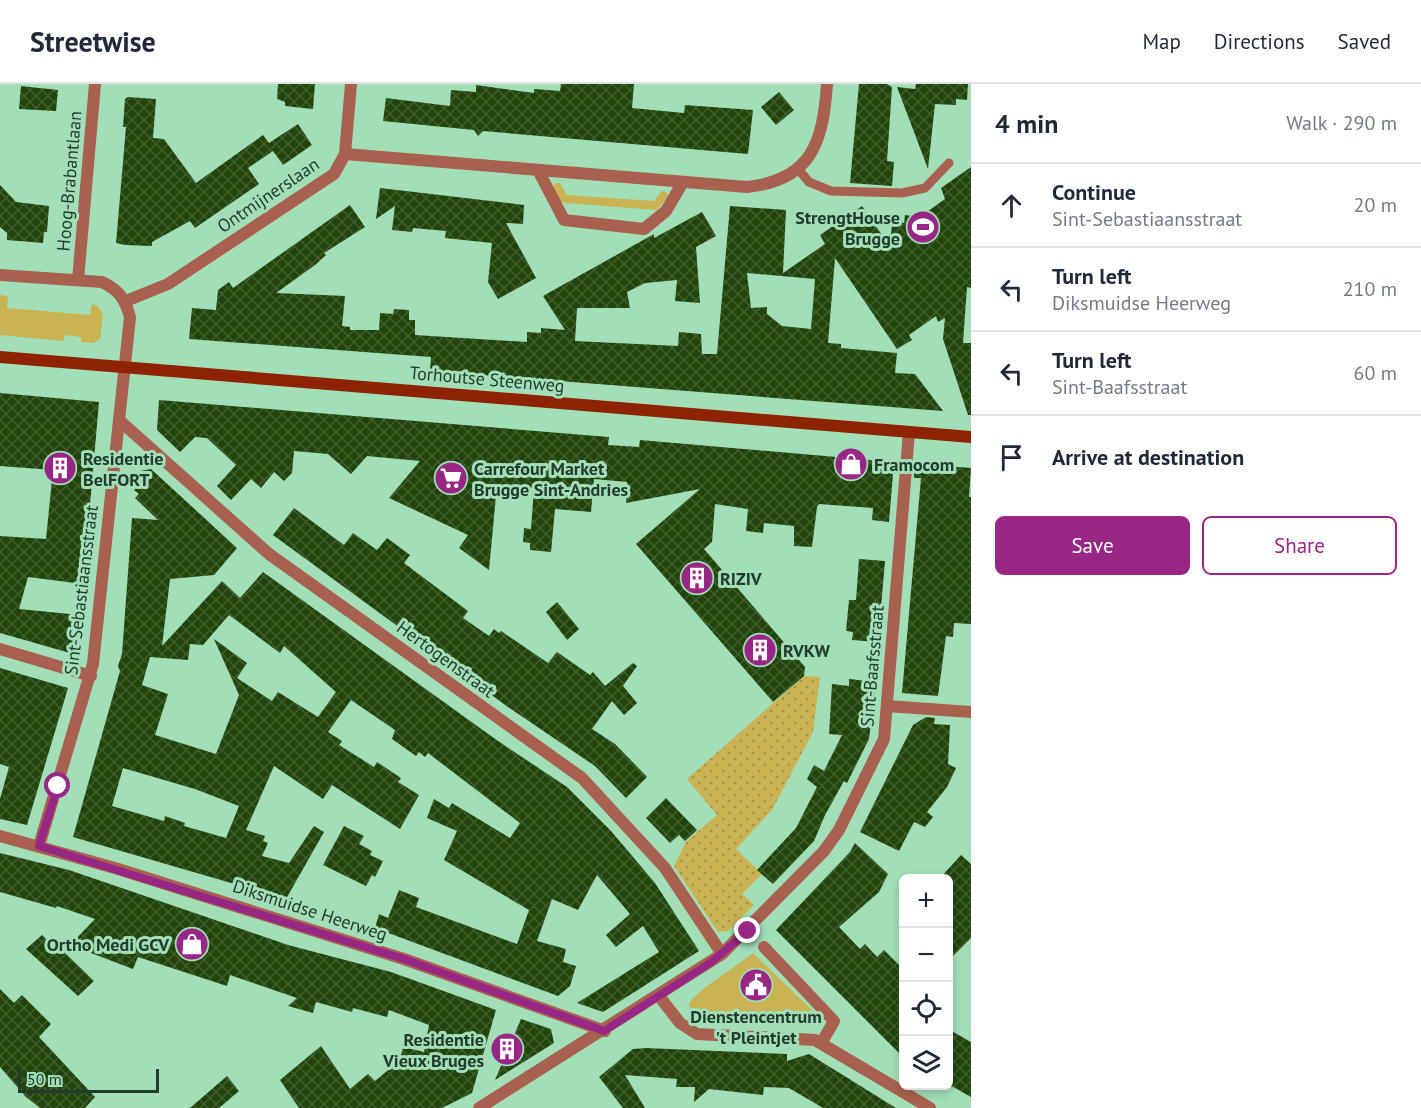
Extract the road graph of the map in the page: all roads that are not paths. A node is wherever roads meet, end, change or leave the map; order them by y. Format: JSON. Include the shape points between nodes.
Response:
{"nodes":[{"id":1,"x":95,"y":84,"type":"edge"},
{"id":2,"x":351,"y":84,"type":"edge"},
{"id":3,"x":828,"y":84,"type":"edge"},
{"id":4,"x":345,"y":154,"type":"junction"},
{"id":5,"x":949,"y":163,"type":"dead end"},
{"id":6,"x":798,"y":169,"type":"junction"},
{"id":7,"x":538,"y":170,"type":"junction"},
{"id":8,"x":683,"y":182,"type":"junction"},
{"id":9,"x":0,"y":275,"type":"edge"},
{"id":10,"x":78,"y":280,"type":"junction"},
{"id":11,"x":126,"y":301,"type":"junction"},
{"id":12,"x":0,"y":357,"type":"edge"},
{"id":13,"x":124,"y":368,"type":"junction"},
{"id":14,"x":119,"y":420,"type":"junction"},
{"id":15,"x":909,"y":432,"type":"junction"},
{"id":16,"x":971,"y":437,"type":"edge"},
{"id":17,"x":0,"y":649,"type":"edge"},
{"id":18,"x":91,"y":676,"type":"junction"},
{"id":19,"x":887,"y":706,"type":"junction"},
{"id":20,"x":971,"y":712,"type":"edge"},
{"id":21,"x":0,"y":836,"type":"edge"},
{"id":22,"x":39,"y":846,"type":"junction"},
{"id":23,"x":764,"y":947,"type":"dead end"},
{"id":24,"x":722,"y":954,"type":"junction"},
{"id":25,"x":659,"y":996,"type":"junction"},
{"id":26,"x":604,"y":1031,"type":"junction"},
{"id":27,"x":822,"y":1042,"type":"junction"},
{"id":28,"x":478,"y":1108,"type":"edge"},
{"id":29,"x":930,"y":1108,"type":"edge"}],
"edges":[{"from":1,"to":10,"type":"street","name":"Hoog-Brabantlaan"},
{"from":2,"to":4,"type":"street"},
{"from":3,"to":6,"type":"street","via":[[818,143]]},
{"from":4,"to":7,"type":"street"},
{"from":4,"to":11,"type":"street","name":"Ontmijnerslaan","via":[[334,174],[168,284]]},
{"from":5,"to":6,"type":"lane","via":[[925,188],[902,194],[831,191],[809,182]]},
{"from":6,"to":8,"type":"street","via":[[768,185]]},
{"from":7,"to":8,"type":"street"},
{"from":7,"to":8,"type":"street","via":[[564,220],[644,229],[666,211]]},
{"from":9,"to":10,"type":"street"},
{"from":10,"to":11,"type":"street","via":[[102,282],[117,289]]},
{"from":11,"to":13,"type":"street","via":[[130,317]]},
{"from":12,"to":13,"type":"main road","name":"Torhoutse Steenweg"},
{"from":13,"to":14,"type":"street","name":"Sint-Sebastiaansstraat"},
{"from":13,"to":15,"type":"main road","name":"Torhoutse Steenweg"},
{"from":14,"to":18,"type":"street","name":"Sint-Sebastiaansstraat"},
{"from":14,"to":24,"type":"street","name":"Hertogenstraat","via":[[269,554],[582,778],[665,868]]},
{"from":15,"to":16,"type":"main road","name":"Torhoutse Steenweg"},
{"from":15,"to":19,"type":"street","name":"Sint-Baafsstraat"},
{"from":17,"to":18,"type":"street"},
{"from":18,"to":22,"type":"street","name":"Sint-Sebastiaansstraat"},
{"from":19,"to":20,"type":"street"},
{"from":19,"to":24,"type":"street","name":"Sint-Baafsstraat","via":[[881,745],[832,840],[763,916]]},
{"from":21,"to":22,"type":"street","name":"Diksmuidse Heerweg"},
{"from":22,"to":26,"type":"street","name":"Diksmuidse Heerweg","via":[[404,959]]},
{"from":23,"to":27,"type":"street","via":[[834,1021]]},
{"from":24,"to":25,"type":"street","name":"Sint-Baafsstraat"},
{"from":25,"to":26,"type":"street","name":"Sint-Baafsstraat"},
{"from":25,"to":27,"type":"street","via":[[680,1023],[697,1034]]},
{"from":26,"to":28,"type":"street","name":"Sint-Baafsstraat"},
{"from":27,"to":29,"type":"street"}]}
